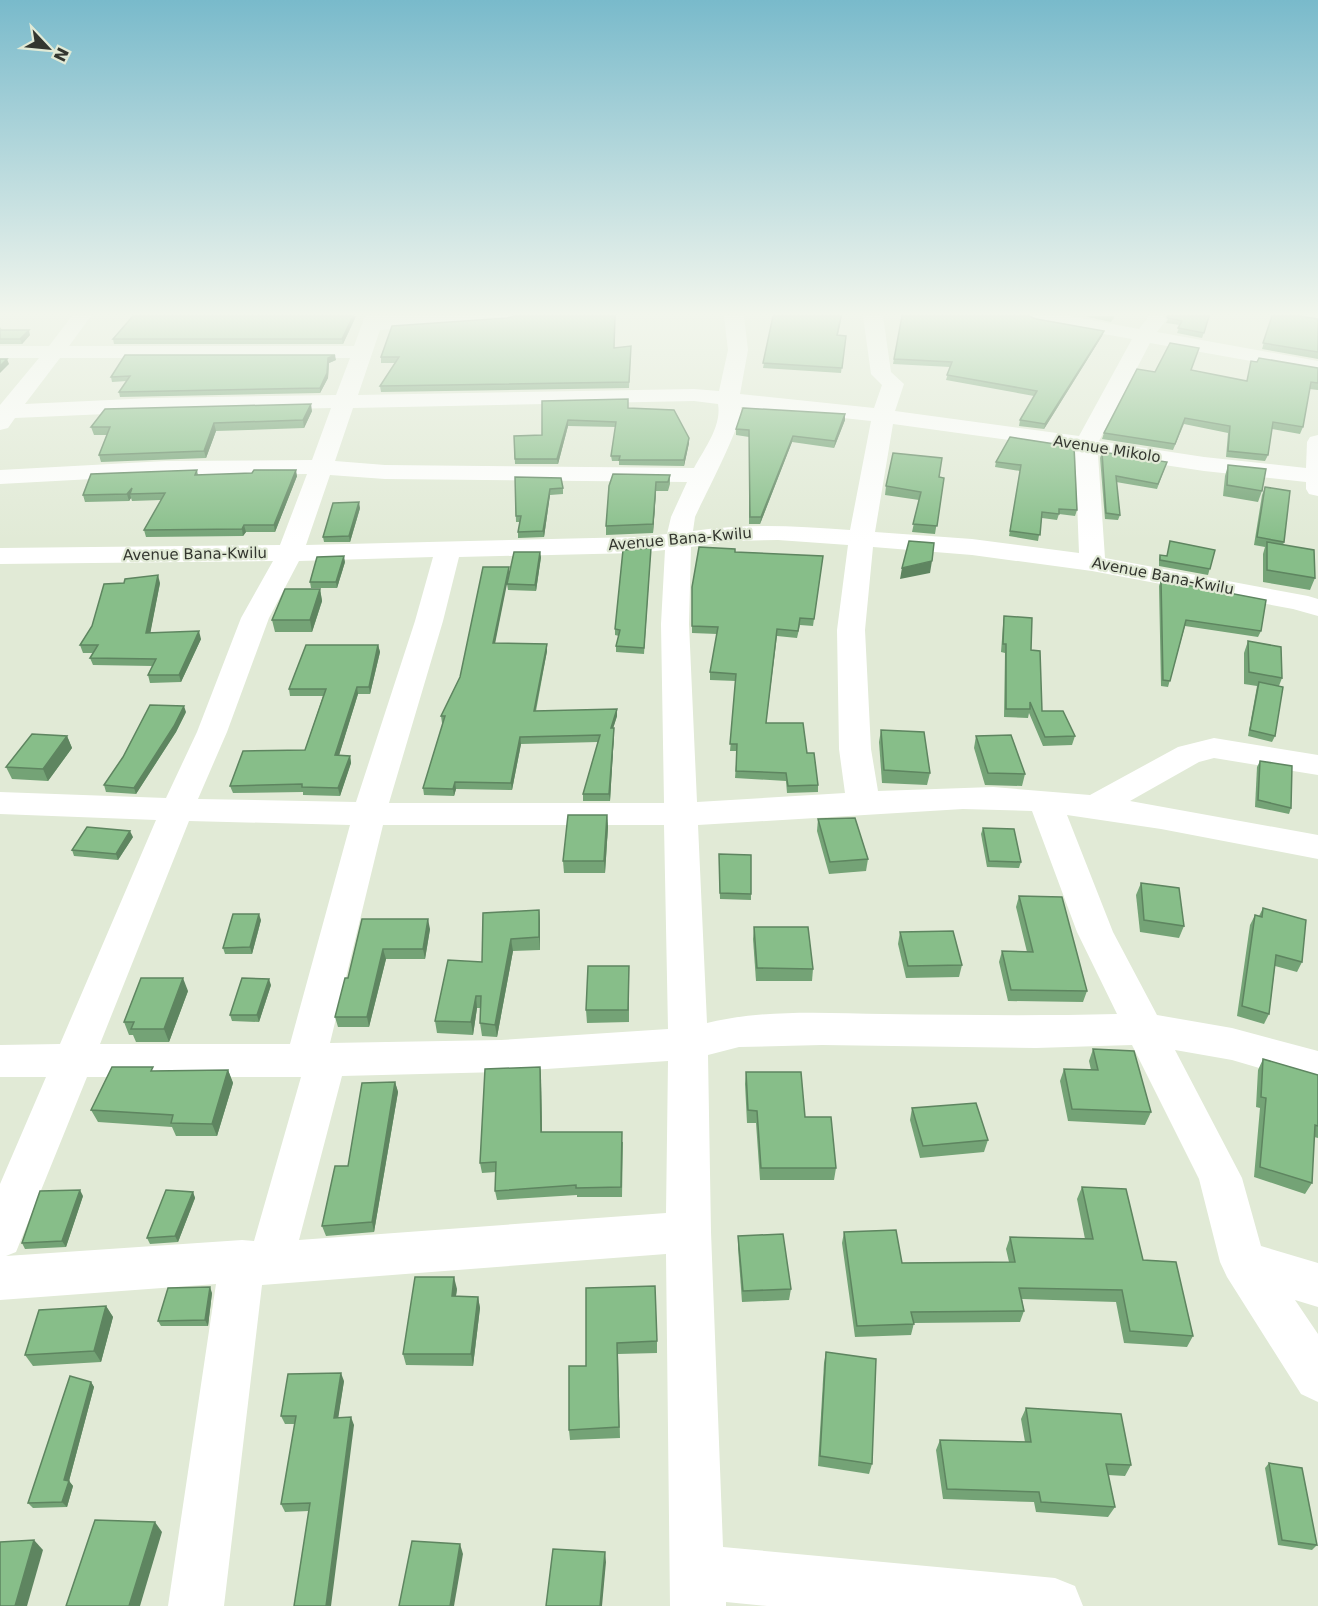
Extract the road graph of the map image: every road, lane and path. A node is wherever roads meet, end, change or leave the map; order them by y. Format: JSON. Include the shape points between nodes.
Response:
{"nodes":[{"id":1,"x":23,"y":391,"type":"edge"},
{"id":2,"x":349,"y":391,"type":"edge"},
{"id":3,"x":730,"y":391,"type":"edge"},
{"id":4,"x":891,"y":391,"type":"edge"},
{"id":5,"x":1116,"y":391,"type":"edge"},
{"id":6,"x":729,"y":398,"type":"junction"},
{"id":7,"x":345,"y":402,"type":"junction"},
{"id":8,"x":2,"y":416,"type":"edge"},
{"id":9,"x":883,"y":416,"type":"junction"},
{"id":10,"x":1318,"y":442,"type":"edge"},
{"id":11,"x":1086,"y":444,"type":"junction"},
{"id":12,"x":322,"y":466,"type":"junction"},
{"id":13,"x":702,"y":475,"type":"junction"},
{"id":14,"x":0,"y":477,"type":"edge"},
{"id":15,"x":1317,"y":482,"type":"edge"},
{"id":16,"x":861,"y":539,"type":"junction"},
{"id":17,"x":678,"y":541,"type":"junction"},
{"id":18,"x":448,"y":549,"type":"junction"},
{"id":19,"x":291,"y":551,"type":"junction"},
{"id":20,"x":0,"y":556,"type":"edge"},
{"id":21,"x":1092,"y":562,"type":"junction"},
{"id":22,"x":1318,"y":608,"type":"edge"},
{"id":23,"x":1318,"y":765,"type":"edge"},
{"id":24,"x":1046,"y":801,"type":"junction"},
{"id":25,"x":0,"y":803,"type":"edge"},
{"id":26,"x":863,"y":803,"type":"junction"},
{"id":27,"x":1095,"y":807,"type":"junction"},
{"id":28,"x":177,"y":810,"type":"junction"},
{"id":29,"x":370,"y":812,"type":"junction"},
{"id":30,"x":682,"y":814,"type":"junction"},
{"id":31,"x":1318,"y":847,"type":"edge"},
{"id":32,"x":1145,"y":1029,"type":"junction"},
{"id":33,"x":688,"y":1044,"type":"junction"},
{"id":34,"x":316,"y":1060,"type":"junction"},
{"id":35,"x":0,"y":1061,"type":"edge"},
{"id":36,"x":72,"y":1062,"type":"junction"},
{"id":37,"x":1318,"y":1068,"type":"edge"},
{"id":38,"x":688,"y":1232,"type":"junction"},
{"id":39,"x":0,"y":1237,"type":"edge"},
{"id":40,"x":256,"y":1262,"type":"junction"},
{"id":41,"x":1243,"y":1262,"type":"junction"},
{"id":42,"x":0,"y":1278,"type":"edge"},
{"id":43,"x":1318,"y":1285,"type":"edge"},
{"id":44,"x":1318,"y":1377,"type":"edge"},
{"id":45,"x":698,"y":1589,"type":"edge"},
{"id":46,"x":196,"y":1606,"type":"edge"},
{"id":47,"x":1055,"y":1606,"type":"edge"}],
"edges":[{"from":1,"to":8,"type":"street"},
{"from":2,"to":7,"type":"street"},
{"from":3,"to":6,"type":"street"},
{"from":4,"to":9,"type":"street"},
{"from":5,"to":11,"type":"street"},
{"from":6,"to":7,"type":"street","name":"Avenue Mikolo","via":[[638,394]]},
{"from":6,"to":9,"type":"street","name":"Avenue Mikolo"},
{"from":6,"to":13,"type":"street","via":[[731,413],[724,433]]},
{"from":7,"to":8,"type":"street","name":"Avenue Mikolo","via":[[152,405]]},
{"from":7,"to":12,"type":"street"},
{"from":9,"to":11,"type":"street","name":"Avenue Mikolo"},
{"from":9,"to":16,"type":"street"},
{"from":10,"to":15,"type":"street"},
{"from":11,"to":15,"type":"street","name":"Avenue Mikolo"},
{"from":11,"to":21,"type":"street"},
{"from":12,"to":13,"type":"street","via":[[385,472]]},
{"from":12,"to":14,"type":"street","via":[[165,468]]},
{"from":12,"to":19,"type":"street"},
{"from":13,"to":17,"type":"street","via":[[683,517]]},
{"from":16,"to":17,"type":"street","name":"Avenue Bana-Kwilu","via":[[778,532],[730,533]]},
{"from":16,"to":21,"type":"street","name":"Avenue Bana-Kwilu","via":[[972,547]]},
{"from":16,"to":26,"type":"street","via":[[851,630],[855,749]]},
{"from":17,"to":18,"type":"street","name":"Avenue Bana-Kwilu"},
{"from":17,"to":30,"type":"street","via":[[675,624]]},
{"from":18,"to":19,"type":"street","name":"Avenue Bana-Kwilu"},
{"from":18,"to":29,"type":"street"},
{"from":19,"to":20,"type":"street","name":"Avenue Bana-Kwilu"},
{"from":19,"to":28,"type":"street","via":[[255,618],[212,732]]},
{"from":21,"to":22,"type":"street","name":"Avenue Bana-Kwilu"},
{"from":23,"to":27,"type":"street","via":[[1214,748],[1189,754]]},
{"from":24,"to":26,"type":"street","via":[[999,798]]},
{"from":24,"to":27,"type":"street"},
{"from":24,"to":32,"type":"street","via":[[1095,932]]},
{"from":25,"to":28,"type":"street"},
{"from":26,"to":30,"type":"street"},
{"from":27,"to":31,"type":"street"},
{"from":28,"to":29,"type":"street"},
{"from":28,"to":36,"type":"street"},
{"from":29,"to":30,"type":"street","via":[[436,816]]},
{"from":29,"to":34,"type":"street"},
{"from":30,"to":33,"type":"street"},
{"from":32,"to":33,"type":"street","via":[[751,1030]]},
{"from":32,"to":37,"type":"street","via":[[1232,1044]]},
{"from":32,"to":41,"type":"street","via":[[1220,1178]]},
{"from":33,"to":34,"type":"street","via":[[501,1056]]},
{"from":33,"to":38,"type":"street"},
{"from":34,"to":36,"type":"street"},
{"from":34,"to":40,"type":"street"},
{"from":35,"to":36,"type":"street"},
{"from":36,"to":39,"type":"street"},
{"from":38,"to":40,"type":"street"},
{"from":38,"to":45,"type":"street"},
{"from":40,"to":42,"type":"street"},
{"from":40,"to":46,"type":"street"},
{"from":41,"to":43,"type":"street"},
{"from":41,"to":44,"type":"street"},
{"from":45,"to":47,"type":"street"}]}
